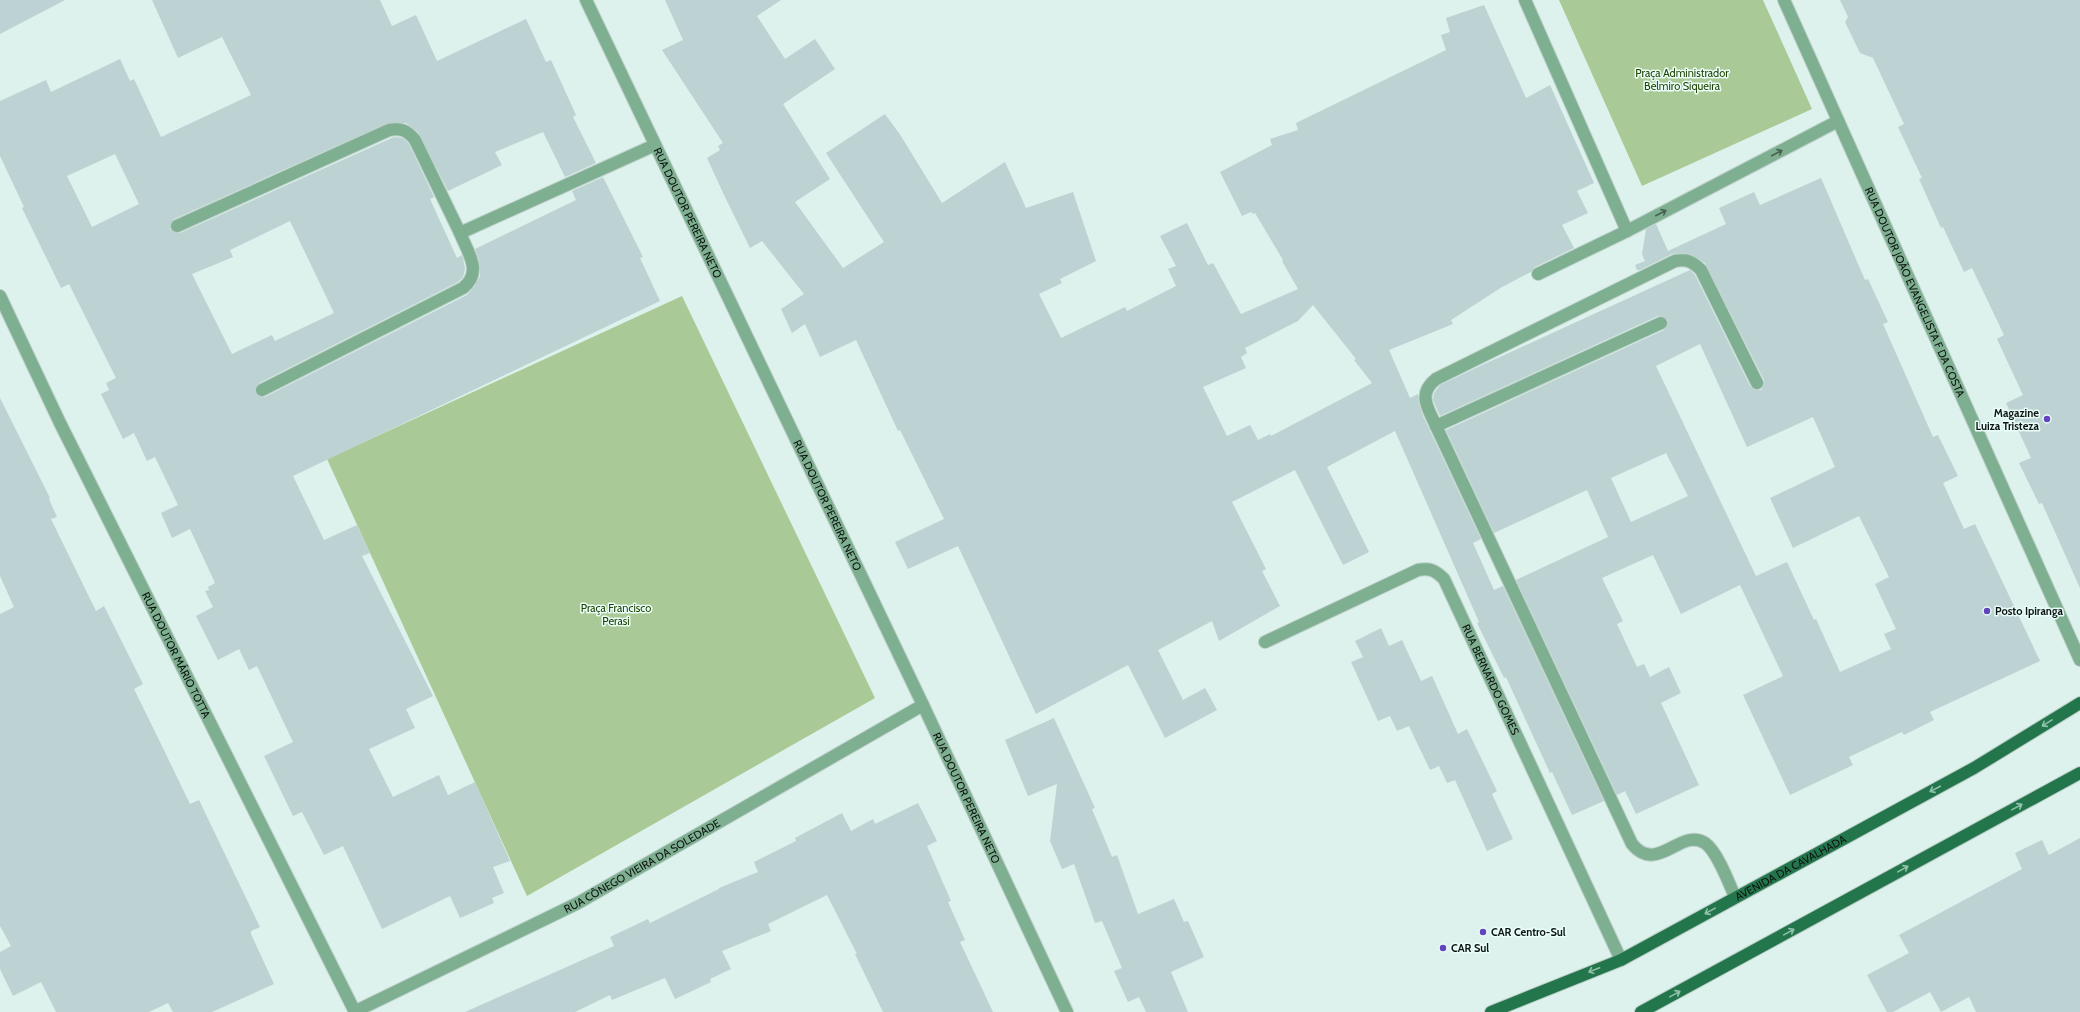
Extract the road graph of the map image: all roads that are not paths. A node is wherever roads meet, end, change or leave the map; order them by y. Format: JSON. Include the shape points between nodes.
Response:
{"nodes":[{"id":1,"x":586,"y":0,"type":"edge"},
{"id":2,"x":1525,"y":0,"type":"edge"},
{"id":3,"x":1784,"y":0,"type":"edge"},
{"id":4,"x":1838,"y":121,"type":"junction"},
{"id":5,"x":655,"y":146,"type":"junction"},
{"id":6,"x":177,"y":226,"type":"dead end"},
{"id":7,"x":1627,"y":231,"type":"junction"},
{"id":8,"x":460,"y":234,"type":"junction"},
{"id":9,"x":1538,"y":274,"type":"dead end"},
{"id":10,"x":0,"y":296,"type":"edge"},
{"id":11,"x":1661,"y":323,"type":"dead end"},
{"id":12,"x":1757,"y":383,"type":"dead end"},
{"id":13,"x":262,"y":390,"type":"dead end"},
{"id":14,"x":1436,"y":426,"type":"junction"},
{"id":15,"x":1265,"y":642,"type":"dead end"},
{"id":16,"x":2080,"y":660,"type":"edge"},
{"id":17,"x":2080,"y":703,"type":"edge"},
{"id":18,"x":923,"y":705,"type":"junction"},
{"id":19,"x":2080,"y":773,"type":"edge"},
{"id":20,"x":1735,"y":897,"type":"junction"},
{"id":21,"x":1621,"y":960,"type":"junction"},
{"id":22,"x":355,"y":1012,"type":"edge"},
{"id":23,"x":1067,"y":1012,"type":"edge"},
{"id":24,"x":1491,"y":1012,"type":"edge"},
{"id":25,"x":1640,"y":1012,"type":"edge"}],
"edges":[{"from":1,"to":5,"type":"street","name":"RUA DOUTOR PEREIRA NETO"},
{"from":2,"to":7,"type":"street"},
{"from":3,"to":4,"type":"street","name":"RUA DOUTOR JOÃO EVANGELISTA F DA COSTA"},
{"from":7,"to":4,"type":"street","one_way":true},
{"from":4,"to":16,"type":"street","name":"RUA DOUTOR JOÃO EVANGELISTA F DA COSTA"},
{"from":5,"to":8,"type":"street"},
{"from":5,"to":18,"type":"street","name":"RUA DOUTOR PEREIRA NETO"},
{"from":6,"to":8,"type":"street","via":[[389,130],[399,128],[408,132],[414,140]]},
{"from":7,"to":9,"type":"street"},
{"from":8,"to":13,"type":"street","via":[[474,273],[470,282],[463,288]]},
{"from":10,"to":22,"type":"street","name":"RUA DOUTOR MÁRIO TOTTA","via":[[60,423]]},
{"from":11,"to":14,"type":"street"},
{"from":12,"to":14,"type":"street","via":[[1700,270],[1694,262],[1684,259],[1436,379],[1428,385],[1425,394],[1426,404]]},
{"from":14,"to":20,"type":"street","via":[[1632,844],[1638,852],[1647,856],[1686,842],[1696,840],[1705,843]]},
{"from":15,"to":21,"type":"street","name":"RUA BERNARDO GOMES","via":[[1418,570],[1427,568],[1437,572],[1444,579]]},
{"from":17,"to":20,"type":"main road","name":"AVENIDA DA CAVALHADA","one_way":true,"via":[[1974,768]]},
{"from":18,"to":22,"type":"street","name":"RUA CÔNEGO VIEIRA DA SOLEDADE","via":[[578,903]]},
{"from":18,"to":23,"type":"street","name":"RUA DOUTOR PEREIRA NETO"},
{"from":25,"to":19,"type":"main road","one_way":true},
{"from":20,"to":21,"type":"main road","name":"AVENIDA DA CAVALHADA","one_way":true},
{"from":21,"to":24,"type":"main road","name":"AVENIDA DA CAVALHADA","one_way":true}]}
